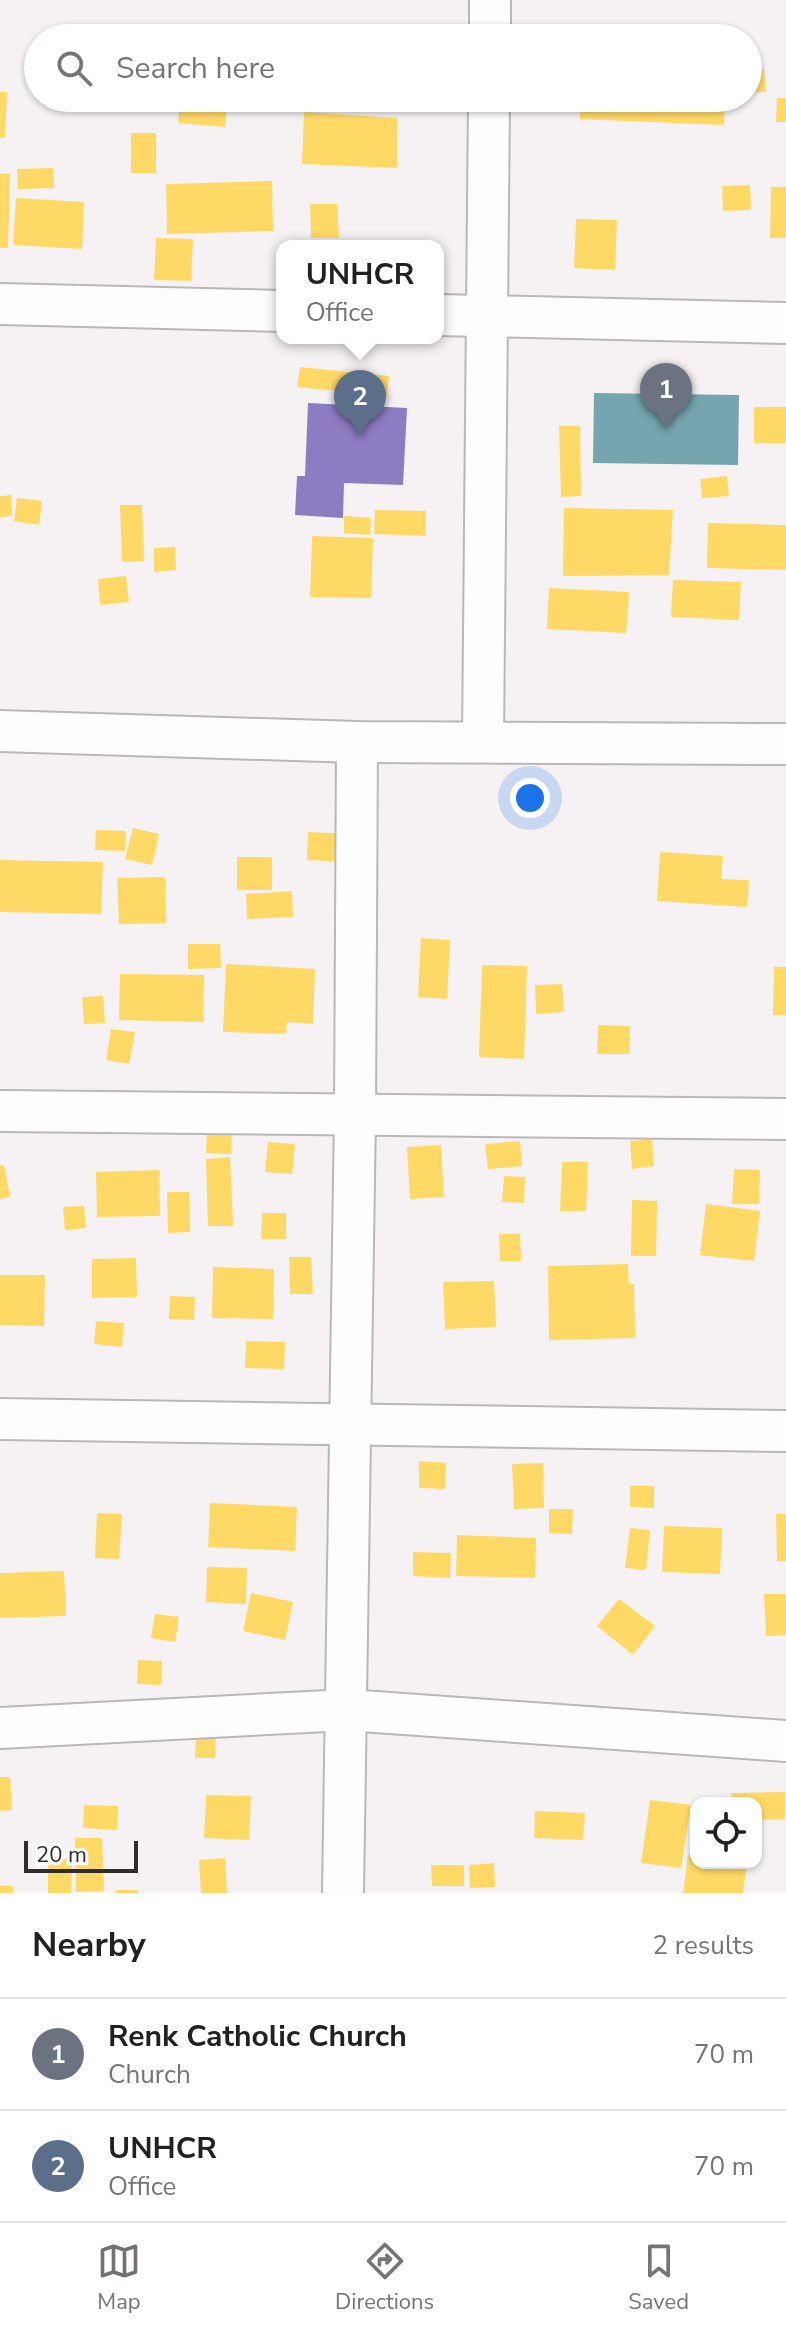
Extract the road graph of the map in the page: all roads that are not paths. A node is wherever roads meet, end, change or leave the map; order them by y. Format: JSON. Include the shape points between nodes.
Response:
{"nodes":[{"id":1,"x":490,"y":0,"type":"edge"},
{"id":2,"x":490,"y":24,"type":"edge"},
{"id":3,"x":489,"y":112,"type":"edge"},
{"id":4,"x":0,"y":304,"type":"edge"},
{"id":5,"x":276,"y":311,"type":"edge"},
{"id":6,"x":444,"y":315,"type":"edge"},
{"id":7,"x":487,"y":316,"type":"junction"},
{"id":8,"x":786,"y":323,"type":"edge"},
{"id":9,"x":0,"y":731,"type":"edge"},
{"id":10,"x":357,"y":742,"type":"junction"},
{"id":11,"x":483,"y":742,"type":"junction"},
{"id":12,"x":786,"y":744,"type":"edge"},
{"id":13,"x":0,"y":1111,"type":"edge"},
{"id":14,"x":355,"y":1114,"type":"junction"},
{"id":15,"x":786,"y":1119,"type":"edge"},
{"id":16,"x":0,"y":1419,"type":"edge"},
{"id":17,"x":351,"y":1424,"type":"junction"},
{"id":18,"x":786,"y":1431,"type":"edge"},
{"id":19,"x":347,"y":1710,"type":"junction"},
{"id":20,"x":0,"y":1728,"type":"edge"},
{"id":21,"x":786,"y":1741,"type":"edge"},
{"id":22,"x":343,"y":1893,"type":"edge"}],
"edges":[{"from":1,"to":2,"type":"street"},
{"from":3,"to":7,"type":"street"},
{"from":4,"to":5,"type":"street"},
{"from":6,"to":7,"type":"street"},
{"from":7,"to":8,"type":"street"},
{"from":7,"to":11,"type":"street"},
{"from":9,"to":10,"type":"street"},
{"from":10,"to":11,"type":"street"},
{"from":10,"to":14,"type":"street"},
{"from":11,"to":12,"type":"street"},
{"from":13,"to":14,"type":"street"},
{"from":14,"to":15,"type":"street"},
{"from":14,"to":17,"type":"street"},
{"from":16,"to":17,"type":"street"},
{"from":17,"to":18,"type":"street"},
{"from":17,"to":19,"type":"street"},
{"from":19,"to":20,"type":"street"},
{"from":19,"to":21,"type":"street"},
{"from":19,"to":22,"type":"street"}]}
